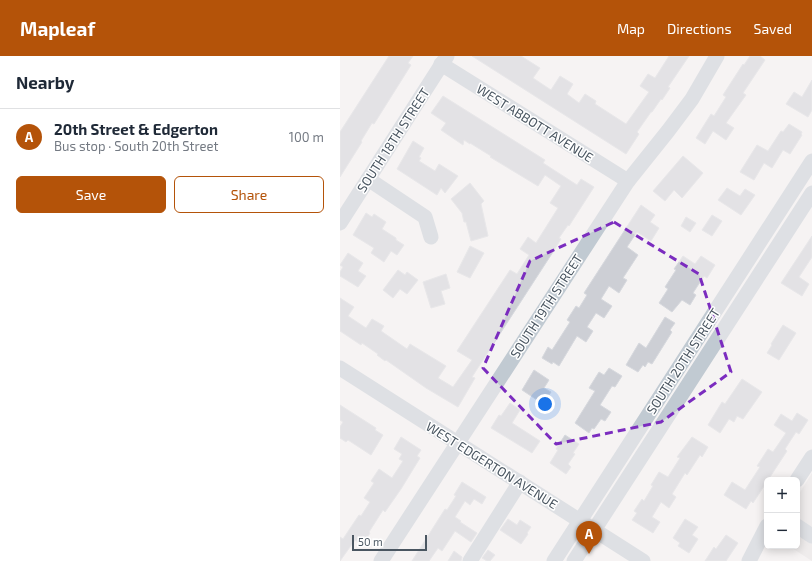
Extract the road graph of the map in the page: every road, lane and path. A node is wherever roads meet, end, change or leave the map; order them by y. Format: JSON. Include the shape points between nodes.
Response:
{"nodes":[{"id":1,"x":717,"y":56,"type":"edge"},
{"id":2,"x":444,"y":60,"type":"edge"},
{"id":3,"x":812,"y":161,"type":"edge"},
{"id":4,"x":368,"y":179,"type":"junction"},
{"id":5,"x":628,"y":182,"type":"junction"},
{"id":6,"x":812,"y":193,"type":"edge"},
{"id":7,"x":340,"y":223,"type":"edge"},
{"id":8,"x":431,"y":236,"type":"dead end"},
{"id":9,"x":743,"y":268,"type":"junction"},
{"id":10,"x":757,"y":277,"type":"junction"},
{"id":11,"x":340,"y":368,"type":"edge"},
{"id":12,"x":458,"y":443,"type":"junction"},
{"id":13,"x":812,"y":457,"type":"edge"},
{"id":14,"x":620,"y":460,"type":"junction"},
{"id":15,"x":634,"y":469,"type":"junction"},
{"id":16,"x":799,"y":477,"type":"edge"},
{"id":17,"x":520,"y":482,"type":"junction"},
{"id":18,"x":580,"y":521,"type":"junction"},
{"id":19,"x":800,"y":528,"type":"edge"},
{"id":20,"x":594,"y":530,"type":"junction"},
{"id":21,"x":764,"y":532,"type":"edge"},
{"id":22,"x":812,"y":536,"type":"edge"},
{"id":23,"x":381,"y":561,"type":"edge"},
{"id":24,"x":470,"y":561,"type":"edge"},
{"id":25,"x":554,"y":561,"type":"edge"},
{"id":26,"x":574,"y":561,"type":"edge"},
{"id":27,"x":643,"y":561,"type":"edge"},
{"id":28,"x":749,"y":561,"type":"edge"}],
"edges":[{"from":1,"to":5,"type":"street","name":"SOUTH 19TH STREET","via":[[692,99]]},
{"from":2,"to":4,"type":"street","name":"SOUTH 18TH STREET"},
{"from":2,"to":5,"type":"street","name":"WEST ABBOTT AVENUE"},
{"from":3,"to":9,"type":"street","name":"SOUTH 20TH STREET"},
{"from":4,"to":7,"type":"street","name":"SOUTH 18TH STREET"},
{"from":4,"to":8,"type":"street","via":[[425,217]]},
{"from":5,"to":12,"type":"street","name":"SOUTH 19TH STREET"},
{"from":6,"to":10,"type":"street","name":"SOUTH 20TH STREET"},
{"from":9,"to":10,"type":"street"},
{"from":9,"to":14,"type":"street","name":"SOUTH 20TH STREET"},
{"from":10,"to":15,"type":"street","name":"SOUTH 20TH STREET"},
{"from":11,"to":12,"type":"street","name":"WEST EDGERTON AVENUE"},
{"from":12,"to":17,"type":"street","name":"WEST EDGERTON AVENUE"},
{"from":12,"to":23,"type":"street","name":"SOUTH 19TH STREET"},
{"from":13,"to":16,"type":"street"},
{"from":14,"to":15,"type":"street"},
{"from":14,"to":18,"type":"street","name":"SOUTH 20TH STREET"},
{"from":15,"to":20,"type":"street","name":"SOUTH 20TH STREET"},
{"from":17,"to":18,"type":"street","name":"WEST EDGERTON AVENUE"},
{"from":17,"to":24,"type":"street"},
{"from":18,"to":20,"type":"street","name":"WEST EDGERTON AVENUE"},
{"from":18,"to":25,"type":"street","name":"SOUTH 20TH STREET"},
{"from":19,"to":22,"type":"street"},
{"from":20,"to":26,"type":"street","name":"SOUTH 20TH STREET"},
{"from":20,"to":27,"type":"street","name":"WEST EDGERTON AVENUE"},
{"from":21,"to":28,"type":"street"}]}
